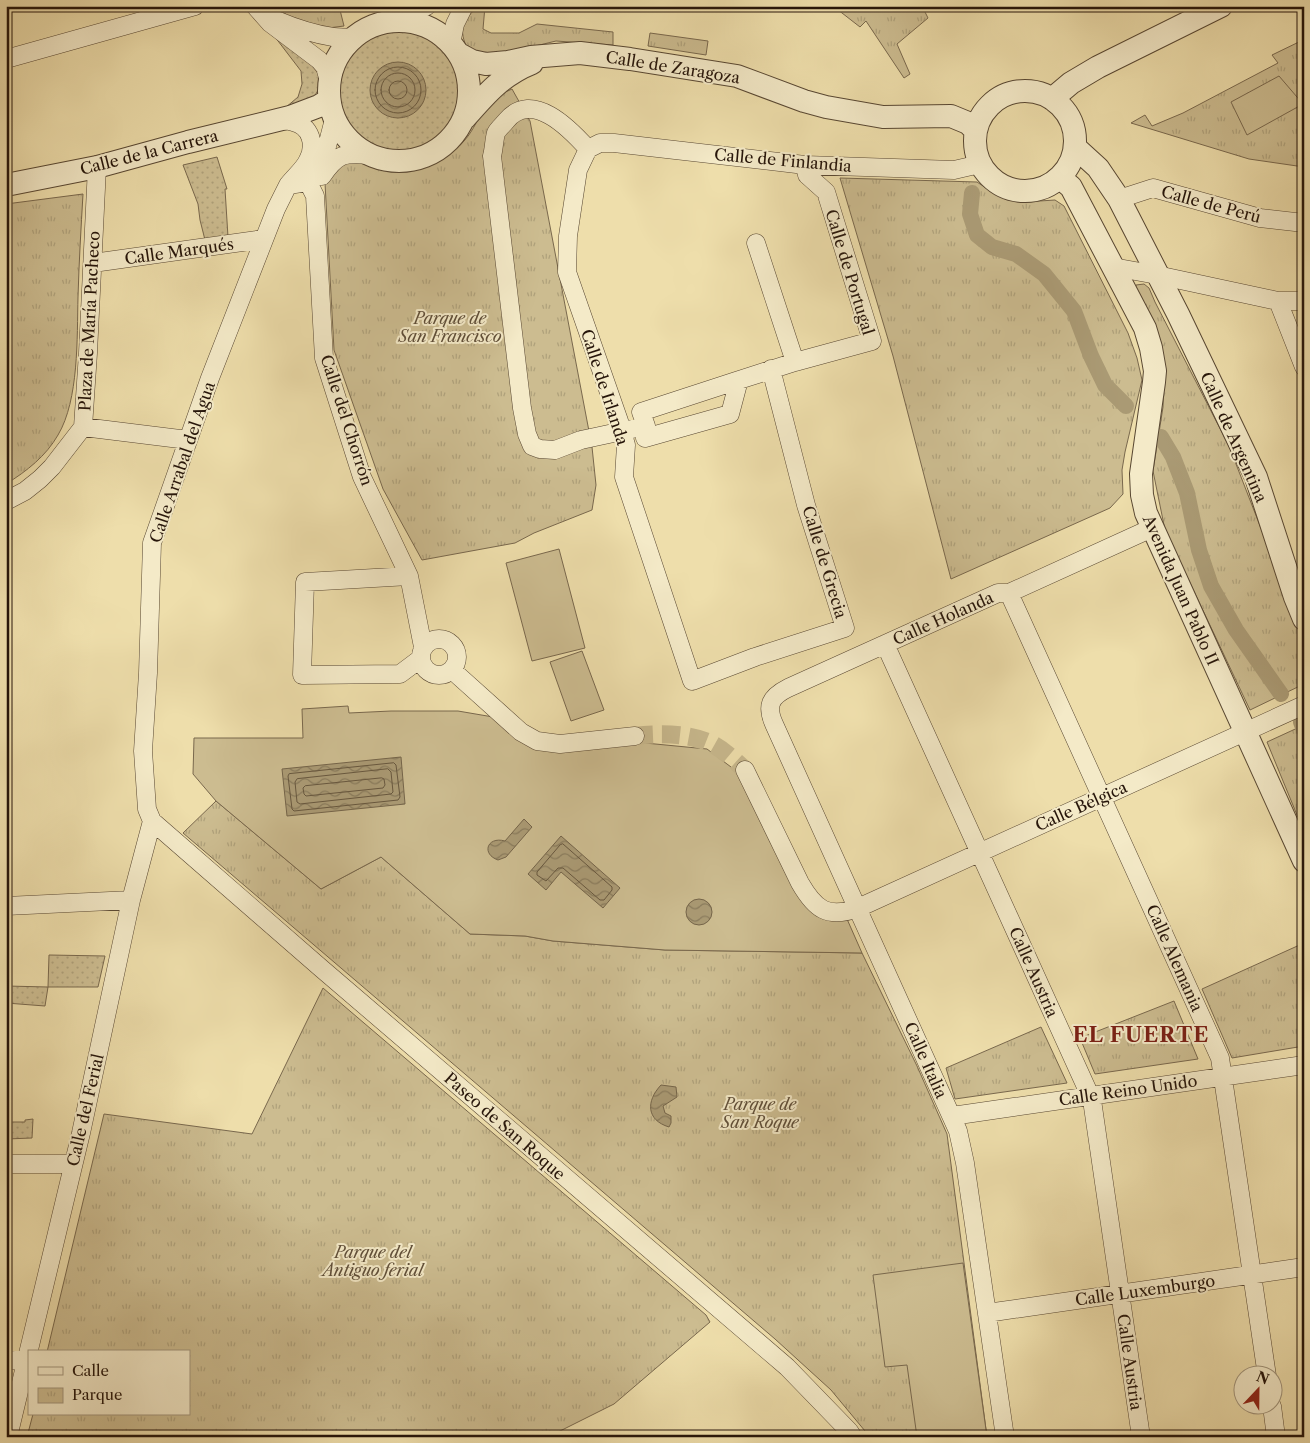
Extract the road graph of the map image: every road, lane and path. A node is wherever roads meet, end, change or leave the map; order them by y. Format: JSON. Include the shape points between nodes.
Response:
{"nodes":[{"id":1,"x":195,"y":6,"type":"edge"},
{"id":2,"x":427,"y":6,"type":"edge"},
{"id":3,"x":464,"y":6,"type":"edge"},
{"id":4,"x":1220,"y":6,"type":"edge"},
{"id":5,"x":257,"y":8,"type":"edge"},
{"id":6,"x":397,"y":21,"type":"junction"},
{"id":7,"x":353,"y":38,"type":"junction"},
{"id":8,"x":455,"y":49,"type":"junction"},
{"id":9,"x":554,"y":55,"type":"junction"},
{"id":10,"x":6,"y":59,"type":"edge"},
{"id":11,"x":1052,"y":99,"type":"junction"},
{"id":12,"x":988,"y":106,"type":"junction"},
{"id":13,"x":333,"y":109,"type":"junction"},
{"id":14,"x":846,"y":110,"type":"junction"},
{"id":15,"x":283,"y":119,"type":"junction"},
{"id":16,"x":464,"y":119,"type":"junction"},
{"id":17,"x":976,"y":130,"type":"junction"},
{"id":18,"x":1075,"y":147,"type":"junction"},
{"id":19,"x":588,"y":149,"type":"junction"},
{"id":20,"x":370,"y":155,"type":"junction"},
{"id":21,"x":805,"y":164,"type":"junction"},
{"id":22,"x":980,"y":164,"type":"junction"},
{"id":23,"x":97,"y":167,"type":"junction"},
{"id":24,"x":1058,"y":179,"type":"junction"},
{"id":25,"x":6,"y":185,"type":"edge"},
{"id":26,"x":288,"y":185,"type":"junction"},
{"id":27,"x":312,"y":189,"type":"junction"},
{"id":28,"x":1119,"y":199,"type":"junction"},
{"id":29,"x":1304,"y":223,"type":"edge"},
{"id":30,"x":264,"y":238,"type":"junction"},
{"id":31,"x":756,"y":243,"type":"dead end"},
{"id":32,"x":93,"y":263,"type":"junction"},
{"id":33,"x":1113,"y":267,"type":"junction"},
{"id":34,"x":1157,"y":275,"type":"junction"},
{"id":35,"x":1203,"y":285,"type":"junction"},
{"id":36,"x":1278,"y":301,"type":"junction"},
{"id":37,"x":1304,"y":301,"type":"edge"},
{"id":38,"x":1178,"y":314,"type":"junction"},
{"id":39,"x":795,"y":362,"type":"junction"},
{"id":40,"x":1304,"y":367,"type":"edge"},
{"id":41,"x":771,"y":369,"type":"junction"},
{"id":42,"x":739,"y":380,"type":"junction"},
{"id":43,"x":644,"y":425,"type":"junction"},
{"id":44,"x":83,"y":427,"type":"junction"},
{"id":45,"x":622,"y":431,"type":"junction"},
{"id":46,"x":188,"y":440,"type":"junction"},
{"id":47,"x":6,"y":501,"type":"edge"},
{"id":48,"x":1152,"y":528,"type":"junction"},
{"id":49,"x":409,"y":576,"type":"junction"},
{"id":50,"x":1009,"y":593,"type":"junction"},
{"id":51,"x":1304,"y":619,"type":"edge"},
{"id":52,"x":886,"y":644,"type":"junction"},
{"id":53,"x":422,"y":653,"type":"junction"},
{"id":54,"x":452,"y":670,"type":"junction"},
{"id":55,"x":692,"y":681,"type":"joint"},
{"id":56,"x":1304,"y":705,"type":"edge"},
{"id":57,"x":770,"y":707,"type":"joint"},
{"id":58,"x":1245,"y":732,"type":"junction"},
{"id":59,"x":635,"y":736,"type":"tunnel mouth"},
{"id":60,"x":745,"y":770,"type":"tunnel mouth"},
{"id":61,"x":146,"y":783,"type":"joint"},
{"id":62,"x":1102,"y":797,"type":"junction"},
{"id":63,"x":152,"y":821,"type":"junction"},
{"id":64,"x":980,"y":852,"type":"junction"},
{"id":65,"x":1304,"y":861,"type":"edge"},
{"id":66,"x":131,"y":900,"type":"junction"},
{"id":67,"x":6,"y":906,"type":"edge"},
{"id":68,"x":858,"y":908,"type":"junction"},
{"id":69,"x":1304,"y":1065,"type":"edge"},
{"id":70,"x":1224,"y":1076,"type":"junction"},
{"id":71,"x":1090,"y":1096,"type":"junction"},
{"id":72,"x":952,"y":1116,"type":"junction"},
{"id":73,"x":6,"y":1164,"type":"edge"},
{"id":74,"x":73,"y":1164,"type":"junction"},
{"id":75,"x":1304,"y":1267,"type":"edge"},
{"id":76,"x":1253,"y":1275,"type":"junction"},
{"id":77,"x":1120,"y":1294,"type":"junction"},
{"id":78,"x":987,"y":1313,"type":"junction"},
{"id":79,"x":28,"y":1350,"type":"edge"},
{"id":80,"x":28,"y":1351,"type":"edge"},
{"id":81,"x":26,"y":1359,"type":"junction"},
{"id":82,"x":6,"y":1361,"type":"edge"},
{"id":83,"x":1266,"y":1366,"type":"edge"},
{"id":84,"x":1273,"y":1416,"type":"edge"},
{"id":85,"x":8,"y":1437,"type":"edge"},
{"id":86,"x":853,"y":1437,"type":"edge"},
{"id":87,"x":1005,"y":1437,"type":"edge"},
{"id":88,"x":1141,"y":1437,"type":"edge"},
{"id":89,"x":1276,"y":1437,"type":"edge"}],
"edges":[{"from":1,"to":10,"type":"street"},
{"from":2,"to":6,"type":"street"},
{"from":3,"to":8,"type":"street","via":[[455,24]]},
{"from":4,"to":11,"type":"street","via":[[1098,67]]},
{"from":5,"to":7,"type":"street","via":[[278,21],[310,33]]},
{"from":5,"to":13,"type":"street","via":[[270,23],[325,67]]},
{"from":6,"to":7,"type":"street","via":[[381,23]]},
{"from":6,"to":8,"type":"street","via":[[416,23],[433,30]]},
{"from":7,"to":13,"type":"street","via":[[333,68]]},
{"from":8,"to":9,"type":"street","name":"Calle de Zaragoza","via":[[472,61],[486,64]]},
{"from":8,"to":16,"type":"street","via":[[466,70],[469,86]]},
{"from":9,"to":14,"type":"street","name":"Calle de Zaragoza","via":[[580,53],[737,76],[804,101]]},
{"from":9,"to":16,"type":"street","name":"Calle de Zaragoza","via":[[519,69],[496,84]]},
{"from":11,"to":12,"type":"street","via":[[1026,90],[999,97]]},
{"from":11,"to":18,"type":"street","via":[[1070,120]]},
{"from":12,"to":14,"type":"street","name":"Calle de Zaragoza","via":[[889,106]]},
{"from":12,"to":17,"type":"street"},
{"from":13,"to":15,"type":"street"},
{"from":13,"to":20,"type":"street","via":[[352,144]]},
{"from":13,"to":27,"type":"street","via":[[325,154]]},
{"from":14,"to":17,"type":"street","name":"Calle de Zaragoza","via":[[883,117],[951,116]]},
{"from":15,"to":23,"type":"street","name":"Calle de la Carrera"},
{"from":15,"to":26,"type":"street","name":"Calle Arrabal del Agua","via":[[307,130],[312,139],[308,161]]},
{"from":16,"to":20,"type":"street","via":[[457,132],[434,153],[402,162]]},
{"from":17,"to":22,"type":"street","via":[[975,148]]},
{"from":18,"to":24,"type":"street","via":[[1067,168]]},
{"from":18,"to":28,"type":"street","name":"Calle de Argentina","via":[[1098,168]]},
{"from":19,"to":21,"type":"street","name":"Calle de Finlandia","via":[[600,143],[614,143]]},
{"from":19,"to":45,"type":"street","name":"Calle de Irlanda","via":[[578,170],[568,236],[567,272]]},
{"from":19,"to":45,"type":"street","name":"Calle de Portugal","via":[[556,118],[530,109],[511,115],[497,132],[492,156],[522,408],[529,440],[532,446],[540,449],[555,450],[581,440]]},
{"from":20,"to":27,"type":"street","name":"Calle del Chorrón","via":[[344,154],[332,161]]},
{"from":21,"to":22,"type":"street","name":"Calle de Finlandia","via":[[954,170]]},
{"from":21,"to":39,"type":"street","name":"Calle de Portugal","via":[[807,175],[826,192],[872,341]]},
{"from":22,"to":24,"type":"street","via":[[988,176],[1016,190],[1046,187]]},
{"from":23,"to":25,"type":"street","name":"Calle de la Carrera"},
{"from":23,"to":32,"type":"street","name":"Plaza de María Pacheco"},
{"from":24,"to":33,"type":"street","name":"Avenida Juan Pablo II","via":[[1071,187]]},
{"from":26,"to":27,"type":"street"},
{"from":26,"to":30,"type":"street","name":"Calle Arrabal del Agua"},
{"from":27,"to":49,"type":"street","name":"Calle del Chorrón","via":[[324,358],[362,477]]},
{"from":28,"to":29,"type":"street","name":"Calle de Perú","via":[[1153,188],[1260,218]]},
{"from":28,"to":34,"type":"street","name":"Calle de Argentina"},
{"from":30,"to":32,"type":"street","name":"Calle Marqués"},
{"from":30,"to":46,"type":"street","name":"Calle Arrabal del Agua"},
{"from":31,"to":39,"type":"street"},
{"from":32,"to":44,"type":"street","name":"Plaza de María Pacheco"},
{"from":33,"to":34,"type":"street"},
{"from":33,"to":48,"type":"street","name":"Avenida Juan Pablo II","via":[[1145,328],[1153,359],[1154,382],[1140,474],[1144,504]]},
{"from":34,"to":35,"type":"street"},
{"from":34,"to":38,"type":"street","name":"Calle de Argentina"},
{"from":35,"to":36,"type":"street"},
{"from":35,"to":38,"type":"street","via":[[1186,292]]},
{"from":36,"to":37,"type":"street"},
{"from":36,"to":40,"type":"street"},
{"from":38,"to":51,"type":"street","name":"Calle de Argentina","via":[[1256,477]]},
{"from":39,"to":41,"type":"street","name":"Calle de Portugal"},
{"from":41,"to":42,"type":"street","name":"Calle de Portugal"},
{"from":41,"to":55,"type":"street","name":"Calle de Grecia","via":[[806,505],[845,628]]},
{"from":42,"to":43,"type":"street","name":"Calle de Portugal"},
{"from":42,"to":43,"type":"street","name":"Calle de Portugal","via":[[730,414]]},
{"from":43,"to":45,"type":"street","name":"Calle de Portugal"},
{"from":44,"to":46,"type":"street"},
{"from":44,"to":47,"type":"street","name":"Plaza de María Pacheco","via":[[40,479]]},
{"from":45,"to":55,"type":"street","name":"Calle de Irlanda","via":[[626,445],[624,477]]},
{"from":46,"to":61,"type":"street","name":"Calle Arrabal del Agua","via":[[152,543],[143,751]]},
{"from":48,"to":50,"type":"street","name":"Calle Holanda"},
{"from":48,"to":58,"type":"street","name":"Avenida Juan Pablo II"},
{"from":49,"to":53,"type":"street","name":"Calle del Chorrón"},
{"from":49,"to":53,"type":"street","via":[[304,582],[302,675],[400,674]]},
{"from":50,"to":52,"type":"street","name":"Calle Holanda","via":[[998,593]]},
{"from":50,"to":62,"type":"street","name":"Calle Alemania"},
{"from":52,"to":57,"type":"street","name":"Calle Holanda","via":[[782,691]]},
{"from":52,"to":64,"type":"street","name":"Calle Austria"},
{"from":53,"to":54,"type":"street","via":[[424,669],[429,673],[447,674]]},
{"from":53,"to":54,"type":"street","via":[[429,641],[435,638],[448,640],[458,657]]},
{"from":54,"to":59,"type":"street","via":[[521,732],[537,741],[560,744]]},
{"from":56,"to":58,"type":"street","name":"Calle Bélgica"},
{"from":57,"to":68,"type":"street","name":"Calle Italia","via":[[774,724]]},
{"from":58,"to":62,"type":"street","name":"Calle Bélgica"},
{"from":58,"to":65,"type":"street","name":"Avenida Juan Pablo II"},
{"from":60,"to":68,"type":"street","via":[[809,898],[824,911],[845,912]]},
{"from":61,"to":63,"type":"street","name":"Calle del Ferial","via":[[147,809]]},
{"from":62,"to":64,"type":"street","name":"Calle Bélgica"},
{"from":62,"to":70,"type":"street","name":"Calle Alemania","via":[[1220,1058]]},
{"from":63,"to":66,"type":"street","name":"Calle del Ferial"},
{"from":63,"to":86,"type":"street","name":"Paseo de San Roque","via":[[787,1367]]},
{"from":64,"to":68,"type":"street","name":"Calle Bélgica"},
{"from":64,"to":71,"type":"street","name":"Calle Austria"},
{"from":66,"to":67,"type":"street"},
{"from":66,"to":74,"type":"street","name":"Calle del Ferial"},
{"from":68,"to":72,"type":"street","name":"Calle Italia"},
{"from":69,"to":70,"type":"street","name":"Calle Reino Unido"},
{"from":70,"to":71,"type":"street","name":"Calle Reino Unido"},
{"from":70,"to":76,"type":"street","name":"Calle Alemania"},
{"from":71,"to":72,"type":"street","name":"Calle Reino Unido"},
{"from":71,"to":77,"type":"street","name":"Calle Austria"},
{"from":72,"to":78,"type":"street","name":"Calle Italia","via":[[963,1149]]},
{"from":73,"to":74,"type":"street"},
{"from":74,"to":79,"type":"street","name":"Calle del Ferial"},
{"from":75,"to":76,"type":"street","name":"Calle Luxemburgo"},
{"from":76,"to":77,"type":"street","name":"Calle Luxemburgo"},
{"from":76,"to":83,"type":"street","name":"Calle Alemania"},
{"from":77,"to":78,"type":"street","name":"Calle Luxemburgo"},
{"from":77,"to":88,"type":"street","name":"Calle Austria"},
{"from":78,"to":87,"type":"street","name":"Calle Italia"},
{"from":80,"to":81,"type":"street","name":"Calle del Ferial"},
{"from":81,"to":82,"type":"street"},
{"from":81,"to":85,"type":"street","name":"Calle del Ferial"},
{"from":84,"to":89,"type":"street"}]}
